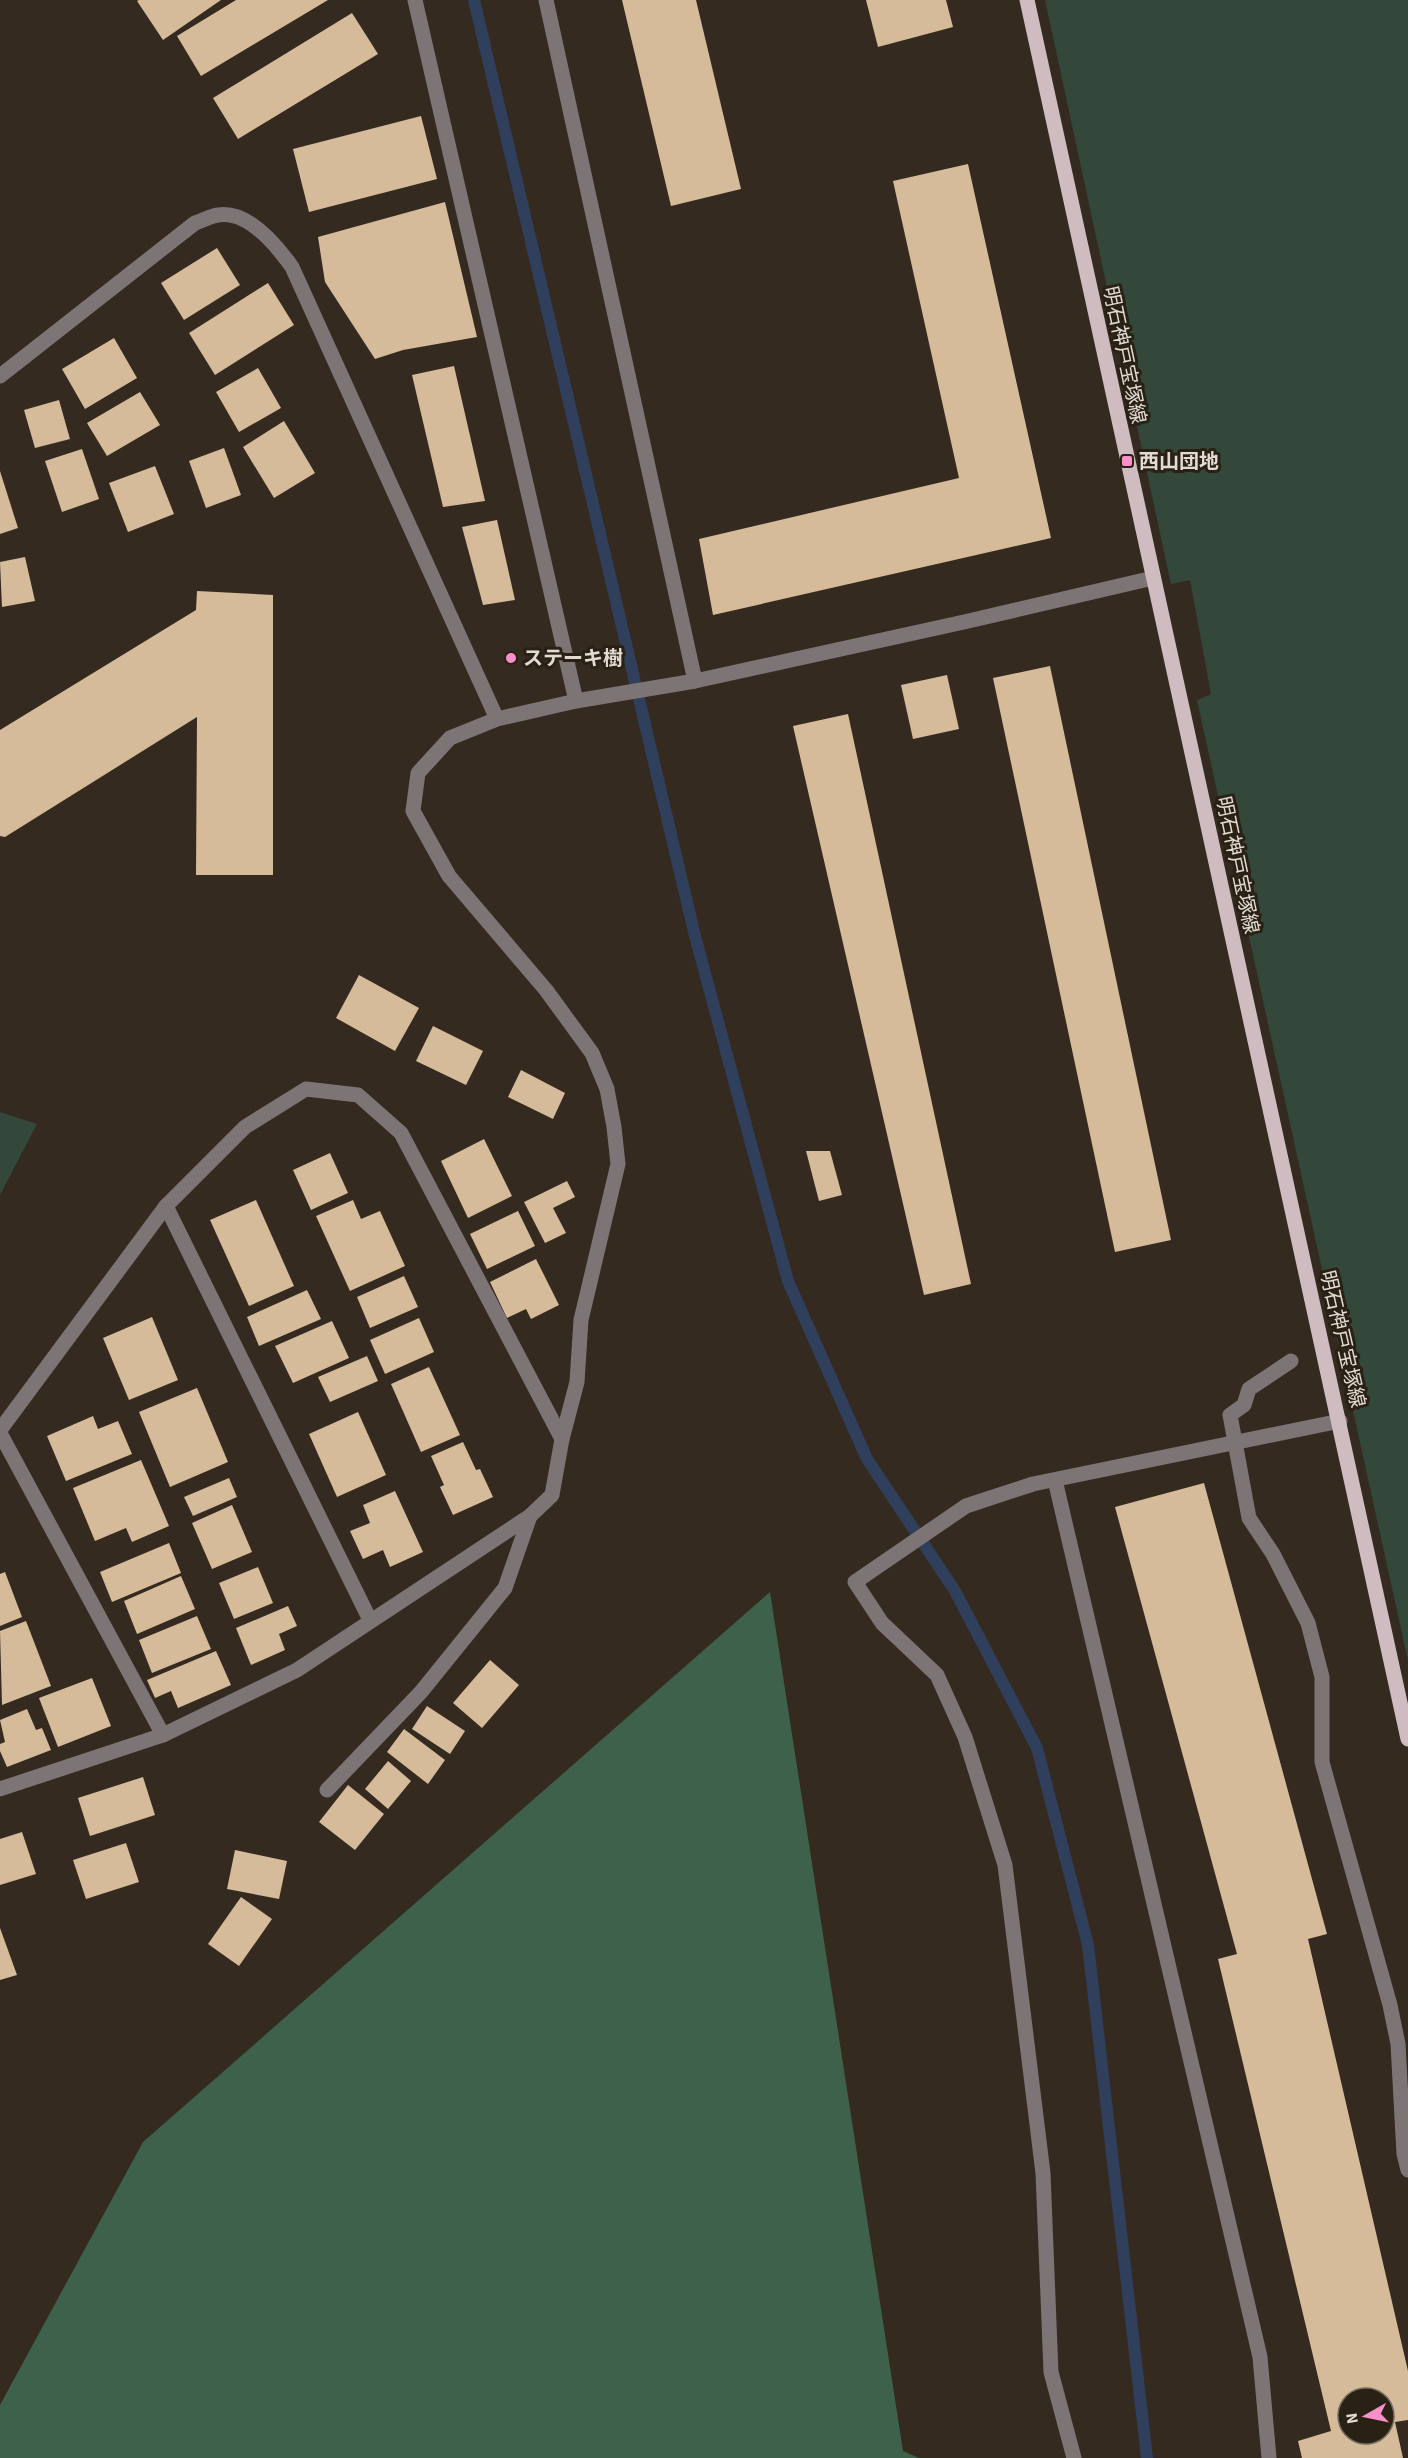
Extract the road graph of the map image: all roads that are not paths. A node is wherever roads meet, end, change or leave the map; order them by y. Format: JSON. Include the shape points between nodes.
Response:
{"nodes":[{"id":1,"x":415,"y":0,"type":"edge"},
{"id":2,"x":546,"y":0,"type":"edge"},
{"id":3,"x":1026,"y":0,"type":"edge"},
{"id":4,"x":3,"y":369,"type":"edge"},
{"id":5,"x":1153,"y":578,"type":"junction"},
{"id":6,"x":691,"y":682,"type":"junction"},
{"id":7,"x":576,"y":701,"type":"junction"},
{"id":8,"x":497,"y":719,"type":"junction"},
{"id":9,"x":166,"y":1206,"type":"junction"},
{"id":10,"x":1291,"y":1361,"type":"dead end"},
{"id":11,"x":1340,"y":1421,"type":"junction"},
{"id":12,"x":0,"y":1431,"type":"edge"},
{"id":13,"x":562,"y":1439,"type":"junction"},
{"id":14,"x":1235,"y":1444,"type":"junction"},
{"id":15,"x":1055,"y":1480,"type":"junction"},
{"id":16,"x":530,"y":1515,"type":"junction"},
{"id":17,"x":370,"y":1620,"type":"junction"},
{"id":18,"x":164,"y":1735,"type":"junction"},
{"id":19,"x":1408,"y":1739,"type":"edge"},
{"id":20,"x":0,"y":1789,"type":"edge"},
{"id":21,"x":327,"y":1790,"type":"dead end"},
{"id":22,"x":1408,"y":2170,"type":"edge"},
{"id":23,"x":1074,"y":2458,"type":"edge"},
{"id":24,"x":1269,"y":2458,"type":"edge"}],
"edges":[{"from":1,"to":7,"type":"street"},
{"from":2,"to":6,"type":"street"},
{"from":3,"to":5,"type":"main road","name":"明石神戸宝塚線"},
{"from":4,"to":8,"type":"street","via":[[195,223],[219,214],[246,221],[272,239],[292,267]]},
{"from":5,"to":6,"type":"street"},
{"from":5,"to":11,"type":"main road","name":"明石神戸宝塚線"},
{"from":6,"to":7,"type":"street"},
{"from":7,"to":8,"type":"street"},
{"from":8,"to":13,"type":"street","via":[[450,738],[418,773],[413,811],[449,876],[546,990],[592,1053],[607,1089],[618,1164],[581,1320],[577,1382]]},
{"from":9,"to":12,"type":"street"},
{"from":9,"to":13,"type":"street","via":[[245,1127],[306,1089],[358,1095],[401,1133]]},
{"from":9,"to":17,"type":"street"},
{"from":10,"to":14,"type":"street","via":[[1249,1389],[1244,1405],[1230,1415]]},
{"from":11,"to":14,"type":"street"},
{"from":11,"to":19,"type":"main road","name":"明石神戸宝塚線"},
{"from":12,"to":18,"type":"street"},
{"from":13,"to":16,"type":"street","via":[[552,1495]]},
{"from":14,"to":15,"type":"street"},
{"from":14,"to":22,"type":"street","via":[[1249,1518],[1273,1554],[1308,1623],[1322,1677],[1322,1762],[1390,2005],[1398,2044]]},
{"from":15,"to":23,"type":"street","via":[[966,1506],[855,1582],[882,1623],[937,1675],[965,1737],[1005,1864],[1043,2173],[1051,2372]]},
{"from":15,"to":24,"type":"street","via":[[1260,2357]]},
{"from":16,"to":17,"type":"street"},
{"from":16,"to":21,"type":"street","via":[[505,1588],[421,1692]]},
{"from":17,"to":18,"type":"street","via":[[297,1670]]},
{"from":18,"to":20,"type":"street"}]}
